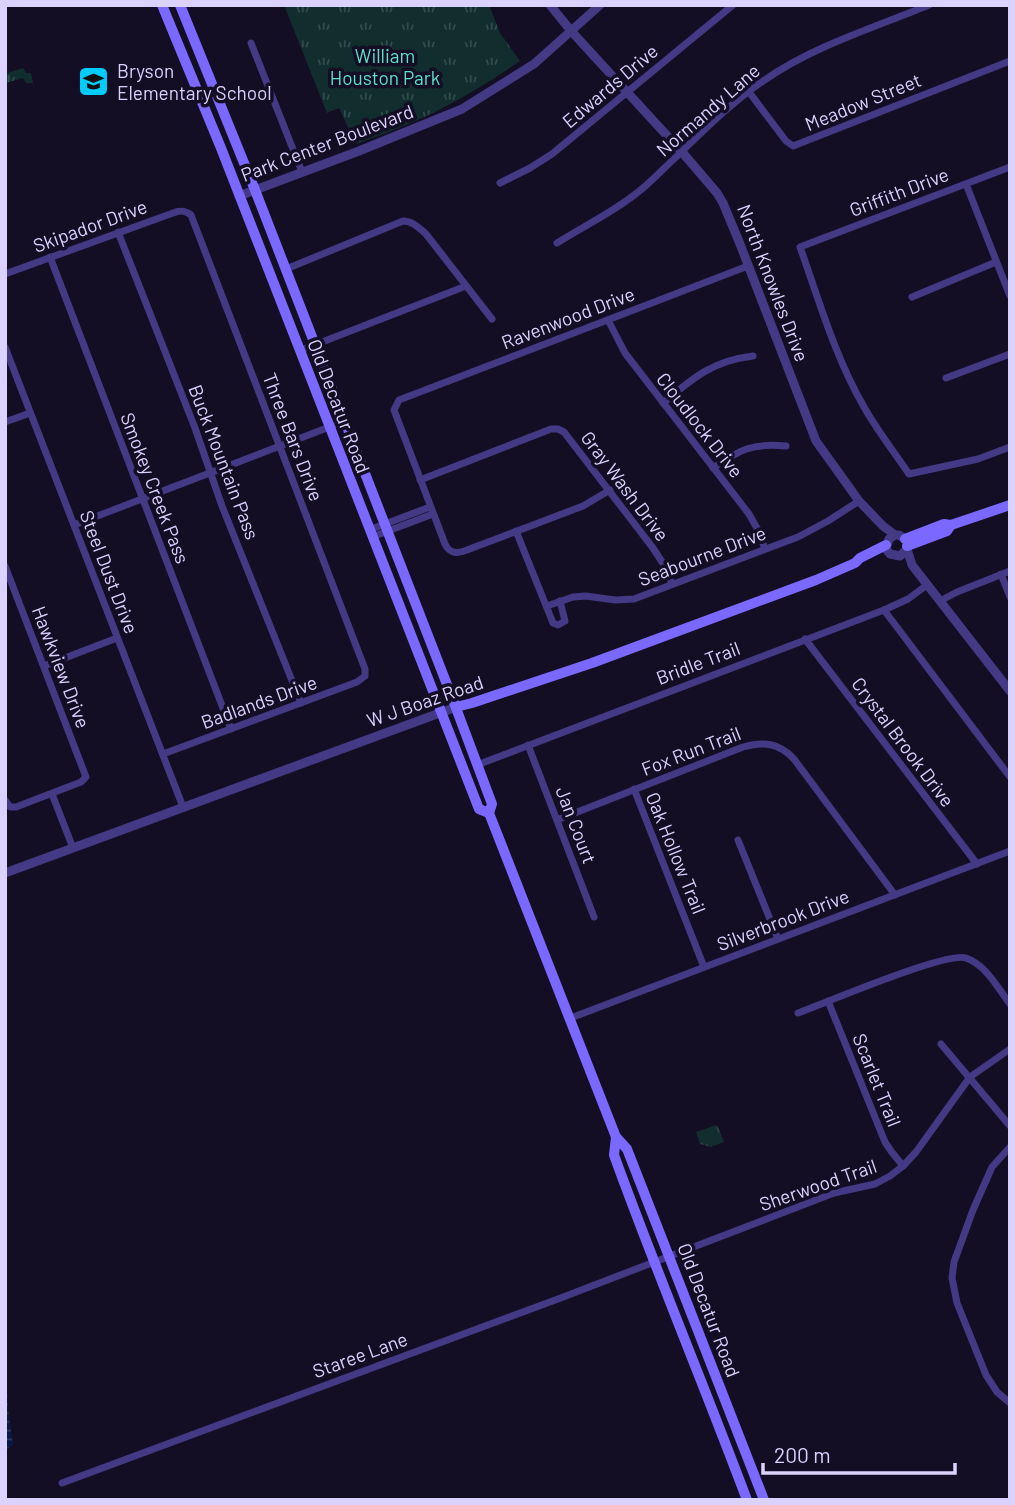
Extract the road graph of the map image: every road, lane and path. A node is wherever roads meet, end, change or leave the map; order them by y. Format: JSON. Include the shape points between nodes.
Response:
{"nodes":[{"id":1,"x":162,"y":5,"type":"edge"},
{"id":2,"x":180,"y":5,"type":"edge"},
{"id":3,"x":550,"y":5,"type":"edge"},
{"id":4,"x":600,"y":5,"type":"edge"},
{"id":5,"x":733,"y":5,"type":"edge"},
{"id":6,"x":929,"y":5,"type":"edge"},
{"id":7,"x":572,"y":32,"type":"junction"},
{"id":8,"x":251,"y":43,"type":"dead end"},
{"id":9,"x":1010,"y":61,"type":"edge"},
{"id":10,"x":206,"y":69,"type":"junction"},
{"id":11,"x":190,"y":75,"type":"junction"},
{"id":12,"x":749,"y":92,"type":"junction"},
{"id":13,"x":627,"y":93,"type":"junction"},
{"id":14,"x":682,"y":152,"type":"junction"},
{"id":15,"x":1010,"y":167,"type":"edge"},
{"id":16,"x":302,"y":173,"type":"junction"},
{"id":17,"x":500,"y":183,"type":"dead end"},
{"id":18,"x":966,"y":184,"type":"junction"},
{"id":19,"x":255,"y":190,"type":"junction"},
{"id":20,"x":239,"y":196,"type":"junction"},
{"id":21,"x":186,"y":211,"type":"joint"},
{"id":22,"x":118,"y":232,"type":"junction"},
{"id":23,"x":557,"y":243,"type":"dead end"},
{"id":24,"x":50,"y":257,"type":"junction"},
{"id":25,"x":996,"y":262,"type":"junction"},
{"id":26,"x":748,"y":266,"type":"junction"},
{"id":27,"x":286,"y":269,"type":"junction"},
{"id":28,"x":5,"y":274,"type":"edge"},
{"id":29,"x":466,"y":286,"type":"junction"},
{"id":30,"x":1010,"y":296,"type":"edge"},
{"id":31,"x":912,"y":297,"type":"dead end"},
{"id":32,"x":492,"y":319,"type":"dead end"},
{"id":33,"x":608,"y":320,"type":"junction"},
{"id":34,"x":315,"y":345,"type":"junction"},
{"id":35,"x":5,"y":347,"type":"edge"},
{"id":36,"x":299,"y":351,"type":"junction"},
{"id":37,"x":1010,"y":354,"type":"edge"},
{"id":38,"x":753,"y":356,"type":"dead end"},
{"id":39,"x":946,"y":378,"type":"dead end"},
{"id":40,"x":663,"y":403,"type":"junction"},
{"id":41,"x":30,"y":413,"type":"junction"},
{"id":42,"x":345,"y":421,"type":"junction"},
{"id":43,"x":5,"y":422,"type":"edge"},
{"id":44,"x":328,"y":427,"type":"junction"},
{"id":45,"x":280,"y":446,"type":"junction"},
{"id":46,"x":786,"y":446,"type":"dead end"},
{"id":47,"x":1010,"y":447,"type":"edge"},
{"id":48,"x":713,"y":468,"type":"junction"},
{"id":49,"x":211,"y":472,"type":"junction"},
{"id":50,"x":420,"y":480,"type":"junction"},
{"id":51,"x":610,"y":490,"type":"junction"},
{"id":52,"x":143,"y":499,"type":"junction"},
{"id":53,"x":859,"y":501,"type":"junction"},
{"id":54,"x":1010,"y":505,"type":"edge"},
{"id":55,"x":432,"y":510,"type":"junction"},
{"id":56,"x":74,"y":525,"type":"junction"},
{"id":57,"x":883,"y":526,"type":"junction"},
{"id":58,"x":387,"y":528,"type":"junction"},
{"id":59,"x":516,"y":531,"type":"junction"},
{"id":60,"x":370,"y":534,"type":"junction"},
{"id":61,"x":903,"y":542,"type":"junction"},
{"id":62,"x":765,"y":549,"type":"junction"},
{"id":63,"x":889,"y":549,"type":"junction"},
{"id":64,"x":912,"y":565,"type":"junction"},
{"id":65,"x":5,"y":566,"type":"edge"},
{"id":66,"x":1006,"y":572,"type":"edge"},
{"id":67,"x":672,"y":584,"type":"junction"},
{"id":68,"x":927,"y":585,"type":"junction"},
{"id":69,"x":1010,"y":597,"type":"edge"},
{"id":70,"x":560,"y":601,"type":"junction"},
{"id":71,"x":940,"y":601,"type":"junction"},
{"id":72,"x":547,"y":606,"type":"junction"},
{"id":73,"x":884,"y":610,"type":"junction"},
{"id":74,"x":117,"y":638,"type":"junction"},
{"id":75,"x":805,"y":639,"type":"junction"},
{"id":76,"x":44,"y":666,"type":"junction"},
{"id":77,"x":365,"y":676,"type":"joint"},
{"id":78,"x":1010,"y":691,"type":"edge"},
{"id":79,"x":301,"y":703,"type":"junction"},
{"id":80,"x":456,"y":707,"type":"junction"},
{"id":81,"x":442,"y":712,"type":"junction"},
{"id":82,"x":231,"y":729,"type":"junction"},
{"id":83,"x":528,"y":745,"type":"junction"},
{"id":84,"x":163,"y":754,"type":"junction"},
{"id":85,"x":477,"y":765,"type":"junction"},
{"id":86,"x":1010,"y":777,"type":"edge"},
{"id":87,"x":634,"y":789,"type":"junction"},
{"id":88,"x":51,"y":793,"type":"junction"},
{"id":89,"x":8,"y":803,"type":"edge"},
{"id":90,"x":183,"y":807,"type":"junction"},
{"id":91,"x":489,"y":814,"type":"junction"},
{"id":92,"x":557,"y":820,"type":"junction"},
{"id":93,"x":738,"y":840,"type":"dead end"},
{"id":94,"x":73,"y":848,"type":"junction"},
{"id":95,"x":1010,"y":851,"type":"edge"},
{"id":96,"x":977,"y":864,"type":"junction"},
{"id":97,"x":5,"y":873,"type":"edge"},
{"id":98,"x":895,"y":895,"type":"junction"},
{"id":99,"x":594,"y":917,"type":"dead end"},
{"id":100,"x":778,"y":939,"type":"junction"},
{"id":101,"x":704,"y":967,"type":"junction"},
{"id":102,"x":828,"y":1001,"type":"junction"},
{"id":103,"x":1010,"y":1004,"type":"edge"},
{"id":104,"x":798,"y":1013,"type":"dead end"},
{"id":105,"x":568,"y":1019,"type":"junction"},
{"id":106,"x":941,"y":1044,"type":"dead end"},
{"id":107,"x":1010,"y":1048,"type":"edge"},
{"id":108,"x":970,"y":1077,"type":"junction"},
{"id":109,"x":1010,"y":1126,"type":"edge"},
{"id":110,"x":615,"y":1137,"type":"junction"},
{"id":111,"x":1010,"y":1147,"type":"edge"},
{"id":112,"x":903,"y":1166,"type":"junction"},
{"id":113,"x":669,"y":1255,"type":"junction"},
{"id":114,"x":653,"y":1262,"type":"junction"},
{"id":115,"x":705,"y":1350,"type":"junction"},
{"id":116,"x":691,"y":1355,"type":"junction"},
{"id":117,"x":1010,"y":1404,"type":"edge"},
{"id":118,"x":62,"y":1483,"type":"dead end"},
{"id":119,"x":747,"y":1500,"type":"edge"},
{"id":120,"x":764,"y":1500,"type":"edge"}],
"edges":[{"from":1,"to":11,"type":"main road","name":"Old Decatur Road"},
{"from":2,"to":10,"type":"main road","name":"Old Decatur Road"},
{"from":3,"to":7,"type":"street","name":"North Knowles Drive"},
{"from":4,"to":7,"type":"street","name":"Park Center Boulevard"},
{"from":5,"to":13,"type":"street","name":"Edwards Drive"},
{"from":6,"to":12,"type":"street","name":"Normandy Lane","via":[[800,58]]},
{"from":7,"to":13,"type":"street","name":"North Knowles Drive"},
{"from":7,"to":16,"type":"street","name":"Park Center Boulevard","via":[[534,64],[462,108]]},
{"from":8,"to":16,"type":"street"},
{"from":9,"to":12,"type":"street","name":"Meadow Street","via":[[793,146]]},
{"from":10,"to":11,"type":"main road"},
{"from":10,"to":19,"type":"main road","name":"Old Decatur Road"},
{"from":11,"to":20,"type":"main road","name":"Old Decatur Road"},
{"from":12,"to":14,"type":"street","name":"Normandy Lane"},
{"from":13,"to":14,"type":"street","name":"North Knowles Drive"},
{"from":13,"to":17,"type":"street","name":"Edwards Drive","via":[[552,153]]},
{"from":14,"to":23,"type":"street","name":"Normandy Lane","via":[[630,199]]},
{"from":14,"to":26,"type":"street","name":"North Knowles Drive","via":[[723,203]]},
{"from":15,"to":18,"type":"street","name":"Griffith Drive"},
{"from":16,"to":19,"type":"street","name":"Park Center Boulevard"},
{"from":18,"to":25,"type":"street"},
{"from":18,"to":47,"type":"street","name":"Griffith Drive","via":[[800,247],[853,386],[909,474]]},
{"from":19,"to":20,"type":"street","name":"Park Center Boulevard"},
{"from":19,"to":27,"type":"main road","name":"Old Decatur Road"},
{"from":20,"to":36,"type":"main road","name":"Old Decatur Road"},
{"from":21,"to":22,"type":"street","name":"Skipador Drive"},
{"from":21,"to":45,"type":"street","name":"Three Bars Drive"},
{"from":22,"to":24,"type":"street","name":"Skipador Drive"},
{"from":22,"to":49,"type":"street","name":"Buck Mountain Pass"},
{"from":24,"to":28,"type":"street","name":"Skipador Drive"},
{"from":24,"to":52,"type":"street","name":"Smokey Creek Pass"},
{"from":25,"to":30,"type":"street"},
{"from":25,"to":31,"type":"street"},
{"from":26,"to":33,"type":"street","name":"Ravenwood Drive"},
{"from":26,"to":53,"type":"street","name":"North Knowles Drive","via":[[816,441]]},
{"from":27,"to":29,"type":"street","via":[[408,221],[426,234]]},
{"from":27,"to":34,"type":"main road","name":"Old Decatur Road"},
{"from":29,"to":32,"type":"street"},
{"from":29,"to":34,"type":"street"},
{"from":33,"to":40,"type":"street","name":"Cloudlock Drive","via":[[625,353]]},
{"from":33,"to":50,"type":"street","name":"Ravenwood Drive","via":[[398,400],[394,410]]},
{"from":34,"to":36,"type":"street"},
{"from":34,"to":42,"type":"main road","name":"Old Decatur Road"},
{"from":35,"to":41,"type":"street","name":"Steel Dust Drive"},
{"from":36,"to":44,"type":"main road","name":"Old Decatur Road"},
{"from":37,"to":39,"type":"street"},
{"from":38,"to":40,"type":"street","via":[[701,373]]},
{"from":40,"to":48,"type":"street","name":"Cloudlock Drive"},
{"from":41,"to":43,"type":"street"},
{"from":41,"to":56,"type":"street","name":"Steel Dust Drive"},
{"from":42,"to":44,"type":"street"},
{"from":42,"to":58,"type":"main road","name":"Old Decatur Road"},
{"from":44,"to":45,"type":"street"},
{"from":44,"to":60,"type":"main road","name":"Old Decatur Road"},
{"from":45,"to":49,"type":"street"},
{"from":45,"to":77,"type":"street","name":"Three Bars Drive"},
{"from":46,"to":48,"type":"street","via":[[766,444],[738,451]]},
{"from":48,"to":62,"type":"street","name":"Cloudlock Drive","via":[[754,523]]},
{"from":49,"to":52,"type":"street"},
{"from":49,"to":79,"type":"street","name":"Buck Mountain Pass"},
{"from":50,"to":51,"type":"street","name":"Gray Wash Drive","via":[[558,429]]},
{"from":50,"to":55,"type":"street"},
{"from":51,"to":59,"type":"street"},
{"from":51,"to":67,"type":"street","name":"Gray Wash Drive","via":[[658,555]]},
{"from":52,"to":56,"type":"street"},
{"from":52,"to":82,"type":"street","name":"Smokey Creek Pass"},
{"from":53,"to":57,"type":"street","name":"North Knowles Drive"},
{"from":53,"to":62,"type":"street","name":"Seabourne Drive","via":[[812,530]]},
{"from":54,"to":61,"type":"main road","via":[[944,524]]},
{"from":55,"to":58,"type":"street"},
{"from":55,"to":59,"type":"street","via":[[451,552]]},
{"from":56,"to":74,"type":"street","name":"Steel Dust Drive"},
{"from":57,"to":61,"type":"street","name":"North Knowles Drive"},
{"from":57,"to":63,"type":"street","name":"North Knowles Drive"},
{"from":58,"to":60,"type":"street"},
{"from":58,"to":80,"type":"main road","name":"Old Decatur Road"},
{"from":59,"to":72,"type":"street"},
{"from":60,"to":81,"type":"main road","name":"Old Decatur Road"},
{"from":61,"to":63,"type":"street","via":[[888,539]]},
{"from":61,"to":63,"type":"street","via":[[903,555]]},
{"from":61,"to":64,"type":"street"},
{"from":62,"to":67,"type":"street","name":"Seabourne Drive"},
{"from":63,"to":64,"type":"street"},
{"from":63,"to":80,"type":"main road","name":"W J Boaz Road","via":[[862,564],[855,562],[592,663]]},
{"from":64,"to":68,"type":"street"},
{"from":65,"to":76,"type":"street","name":"Hawkview Drive"},
{"from":66,"to":69,"type":"street"},
{"from":66,"to":71,"type":"street"},
{"from":67,"to":70,"type":"street","name":"Seabourne Drive","via":[[634,598],[586,596]]},
{"from":68,"to":71,"type":"street"},
{"from":68,"to":73,"type":"street","name":"Bridle Trail"},
{"from":70,"to":72,"type":"street","name":"Seabourne Drive"},
{"from":70,"to":72,"type":"street","via":[[562,624],[553,623]]},
{"from":71,"to":78,"type":"street"},
{"from":73,"to":75,"type":"street","name":"Bridle Trail"},
{"from":73,"to":86,"type":"street"},
{"from":74,"to":76,"type":"street"},
{"from":74,"to":84,"type":"street","name":"Steel Dust Drive"},
{"from":75,"to":83,"type":"street","name":"Bridle Trail"},
{"from":75,"to":96,"type":"street","name":"Crystal Brook Drive"},
{"from":76,"to":88,"type":"street","name":"Hawkview Drive","via":[[86,774],[85,779]]},
{"from":77,"to":79,"type":"street","name":"Badlands Drive"},
{"from":79,"to":82,"type":"street","name":"Badlands Drive"},
{"from":80,"to":81,"type":"street","name":"W J Boaz Road"},
{"from":80,"to":85,"type":"main road","name":"Old Decatur Road"},
{"from":81,"to":90,"type":"street","name":"W J Boaz Road"},
{"from":81,"to":91,"type":"main road","name":"Old Decatur Road","via":[[479,809]]},
{"from":82,"to":84,"type":"street","name":"Badlands Drive"},
{"from":83,"to":85,"type":"street","name":"Bridle Trail"},
{"from":83,"to":92,"type":"street","name":"Jan Court"},
{"from":84,"to":90,"type":"street","name":"Steel Dust Drive"},
{"from":85,"to":91,"type":"main road","name":"Old Decatur Road","via":[[492,804]]},
{"from":87,"to":92,"type":"street","name":"Fox Run Trail"},
{"from":87,"to":98,"type":"street","name":"Fox Run Trail","via":[[743,747],[772,744],[794,759]]},
{"from":87,"to":101,"type":"street","name":"Oak Hollow Trail"},
{"from":88,"to":89,"type":"street","via":[[16,807]]},
{"from":88,"to":94,"type":"street"},
{"from":90,"to":94,"type":"street","name":"W J Boaz Road"},
{"from":91,"to":105,"type":"main road","name":"Old Decatur Road"},
{"from":92,"to":99,"type":"street","name":"Jan Court"},
{"from":93,"to":100,"type":"street"},
{"from":94,"to":97,"type":"street","name":"W J Boaz Road"},
{"from":95,"to":96,"type":"street","name":"Silverbrook Drive"},
{"from":96,"to":98,"type":"street","name":"Silverbrook Drive"},
{"from":98,"to":100,"type":"street","name":"Silverbrook Drive"},
{"from":100,"to":101,"type":"street","name":"Silverbrook Drive"},
{"from":101,"to":105,"type":"street","name":"Silverbrook Drive"},
{"from":102,"to":103,"type":"street","via":[[933,962],[962,956],[980,964]]},
{"from":102,"to":104,"type":"street"},
{"from":102,"to":112,"type":"street","name":"Scarlet Trail","via":[[885,1142]]},
{"from":105,"to":110,"type":"main road","name":"Old Decatur Road"},
{"from":106,"to":108,"type":"street"},
{"from":107,"to":108,"type":"street","name":"Sherwood Trail"},
{"from":108,"to":109,"type":"street"},
{"from":108,"to":112,"type":"street","name":"Sherwood Trail"},
{"from":110,"to":113,"type":"main road","name":"Old Decatur Road","via":[[628,1149]]},
{"from":110,"to":114,"type":"main road","name":"Old Decatur Road","via":[[614,1156]]},
{"from":111,"to":117,"type":"street","via":[[992,1167],[954,1262],[952,1278],[957,1303],[986,1375]]},
{"from":112,"to":113,"type":"street","name":"Sherwood Trail","via":[[875,1184],[834,1193]]},
{"from":113,"to":114,"type":"street","name":"Staree Lane"},
{"from":113,"to":115,"type":"main road","name":"Old Decatur Road"},
{"from":114,"to":116,"type":"main road","name":"Old Decatur Road"},
{"from":114,"to":118,"type":"street","name":"Staree Lane"},
{"from":115,"to":116,"type":"main road"},
{"from":115,"to":120,"type":"main road","name":"Old Decatur Road"},
{"from":116,"to":119,"type":"main road","name":"Old Decatur Road"}]}
